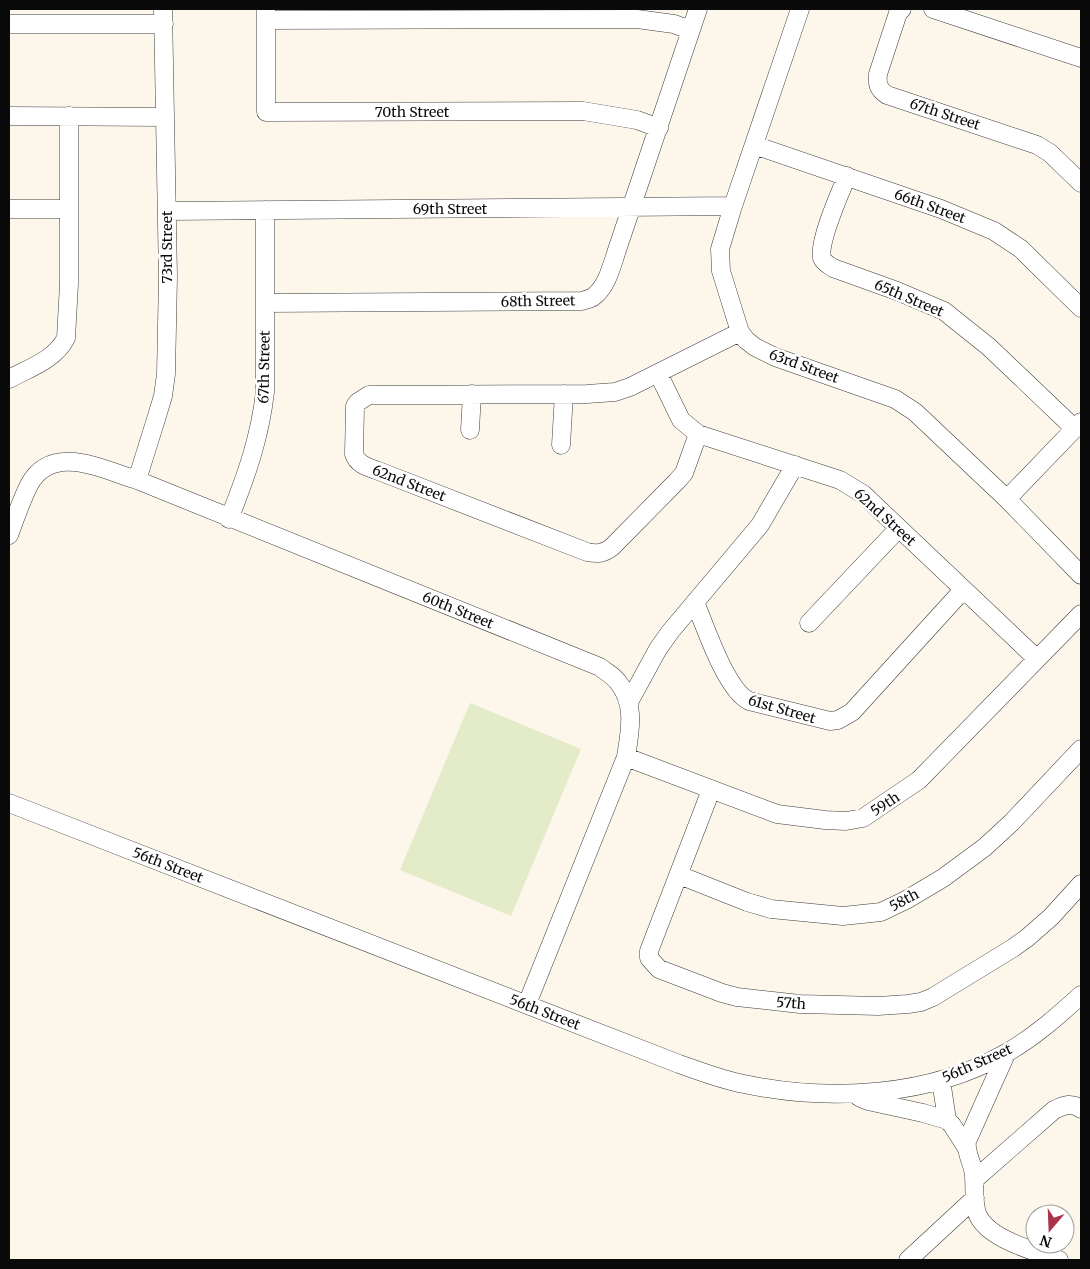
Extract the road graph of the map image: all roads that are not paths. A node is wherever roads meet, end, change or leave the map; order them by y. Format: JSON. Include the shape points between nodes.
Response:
{"nodes":[{"id":1,"x":698,"y":9,"type":"edge"},
{"id":2,"x":800,"y":9,"type":"edge"},
{"id":3,"x":902,"y":9,"type":"edge"},
{"id":4,"x":933,"y":9,"type":"edge"},
{"id":5,"x":266,"y":15,"type":"edge"},
{"id":6,"x":164,"y":16,"type":"edge"},
{"id":7,"x":9,"y":24,"type":"edge"},
{"id":8,"x":690,"y":30,"type":"junction"},
{"id":9,"x":1081,"y":58,"type":"edge"},
{"id":10,"x":9,"y":116,"type":"edge"},
{"id":11,"x":69,"y":116,"type":"junction"},
{"id":12,"x":165,"y":116,"type":"junction"},
{"id":13,"x":659,"y":128,"type":"junction"},
{"id":14,"x":754,"y":145,"type":"junction"},
{"id":15,"x":846,"y":176,"type":"junction"},
{"id":16,"x":1081,"y":183,"type":"edge"},
{"id":17,"x":733,"y":206,"type":"junction"},
{"id":18,"x":632,"y":207,"type":"junction"},
{"id":19,"x":69,"y":208,"type":"junction"},
{"id":20,"x":9,"y":209,"type":"edge"},
{"id":21,"x":266,"y":210,"type":"junction"},
{"id":22,"x":168,"y":211,"type":"junction"},
{"id":23,"x":265,"y":303,"type":"junction"},
{"id":24,"x":1081,"y":308,"type":"edge"},
{"id":25,"x":740,"y":332,"type":"junction"},
{"id":26,"x":658,"y":373,"type":"junction"},
{"id":27,"x":9,"y":379,"type":"edge"},
{"id":28,"x":472,"y":394,"type":"junction"},
{"id":29,"x":564,"y":394,"type":"junction"},
{"id":30,"x":1078,"y":425,"type":"edge"},
{"id":31,"x":470,"y":430,"type":"dead end"},
{"id":32,"x":698,"y":434,"type":"junction"},
{"id":33,"x":561,"y":446,"type":"dead end"},
{"id":34,"x":796,"y":465,"type":"junction"},
{"id":35,"x":137,"y":480,"type":"junction"},
{"id":36,"x":1007,"y":499,"type":"junction"},
{"id":37,"x":229,"y":519,"type":"junction"},
{"id":38,"x":10,"y":527,"type":"edge"},
{"id":39,"x":898,"y":528,"type":"junction"},
{"id":40,"x":1081,"y":575,"type":"edge"},
{"id":41,"x":963,"y":590,"type":"junction"},
{"id":42,"x":695,"y":602,"type":"junction"},
{"id":43,"x":1081,"y":614,"type":"edge"},
{"id":44,"x":809,"y":623,"type":"dead end"},
{"id":45,"x":1036,"y":658,"type":"junction"},
{"id":46,"x":629,"y":702,"type":"junction"},
{"id":47,"x":1081,"y":749,"type":"edge"},
{"id":48,"x":626,"y":757,"type":"junction"},
{"id":49,"x":711,"y":790,"type":"junction"},
{"id":50,"x":9,"y":803,"type":"edge"},
{"id":51,"x":679,"y":875,"type":"junction"},
{"id":52,"x":1081,"y":884,"type":"edge"},
{"id":53,"x":1081,"y":995,"type":"edge"},
{"id":54,"x":526,"y":1004,"type":"junction"},
{"id":55,"x":1006,"y":1054,"type":"junction"},
{"id":56,"x":941,"y":1080,"type":"junction"},
{"id":57,"x":852,"y":1093,"type":"junction"},
{"id":58,"x":1081,"y":1109,"type":"edge"},
{"id":59,"x":946,"y":1120,"type":"junction"},
{"id":60,"x":966,"y":1147,"type":"junction"},
{"id":61,"x":974,"y":1180,"type":"junction"},
{"id":62,"x":975,"y":1198,"type":"junction"},
{"id":63,"x":908,"y":1260,"type":"edge"},
{"id":64,"x":1059,"y":1260,"type":"edge"}],
"edges":[{"from":1,"to":8,"type":"street","name":"68th Street"},
{"from":2,"to":14,"type":"street","name":"63rd Street"},
{"from":3,"to":16,"type":"street","name":"67th Street","via":[[878,74],[880,91],[1037,145]]},
{"from":4,"to":9,"type":"street"},
{"from":5,"to":8,"type":"street","via":[[637,19],[674,24]]},
{"from":5,"to":13,"type":"street","name":"70th Street","via":[[266,112],[583,111],[637,120]]},
{"from":6,"to":7,"type":"street"},
{"from":6,"to":12,"type":"street","name":"73rd Street"},
{"from":8,"to":13,"type":"street","name":"68th Street"},
{"from":10,"to":11,"type":"street"},
{"from":11,"to":12,"type":"street"},
{"from":11,"to":19,"type":"street"},
{"from":12,"to":22,"type":"street","name":"73rd Street"},
{"from":13,"to":18,"type":"street","name":"68th Street"},
{"from":14,"to":15,"type":"street","name":"66th Street"},
{"from":14,"to":17,"type":"street","name":"63rd Street"},
{"from":15,"to":24,"type":"street","name":"66th Street","via":[[942,209],[994,231],[1021,249]]},
{"from":15,"to":30,"type":"street","name":"65th Street","via":[[824,237],[822,258],[825,263],[944,310]]},
{"from":17,"to":18,"type":"street","name":"69th Street"},
{"from":17,"to":25,"type":"street","name":"63rd Street","via":[[720,249],[720,260]]},
{"from":18,"to":21,"type":"street","name":"69th Street"},
{"from":18,"to":23,"type":"street","name":"68th Street","via":[[607,277],[593,298]]},
{"from":19,"to":20,"type":"street"},
{"from":19,"to":27,"type":"street","via":[[66,338],[52,356]]},
{"from":21,"to":22,"type":"street","name":"69th Street"},
{"from":21,"to":23,"type":"street","name":"67th Street"},
{"from":22,"to":35,"type":"street","name":"73rd Street","via":[[166,374],[158,416]]},
{"from":23,"to":37,"type":"street","name":"67th Street","via":[[262,420]]},
{"from":25,"to":26,"type":"street","name":"62nd Street"},
{"from":25,"to":36,"type":"street","name":"63rd Street","via":[[754,347],[775,357],[906,406]]},
{"from":26,"to":29,"type":"street","name":"62nd Street","via":[[615,392]]},
{"from":26,"to":32,"type":"street","name":"62nd Street","via":[[682,420]]},
{"from":28,"to":29,"type":"street","name":"62nd Street"},
{"from":28,"to":31,"type":"street"},
{"from":28,"to":32,"type":"street","name":"62nd Street","via":[[369,395],[362,398],[355,406],[355,458],[376,470],[593,553],[606,552],[612,547],[678,481]]},
{"from":29,"to":33,"type":"street"},
{"from":30,"to":36,"type":"street"},
{"from":32,"to":34,"type":"street","name":"62nd Street"},
{"from":34,"to":39,"type":"street","name":"62nd Street","via":[[850,485]]},
{"from":34,"to":42,"type":"street","via":[[760,525]]},
{"from":35,"to":37,"type":"street","name":"60th Street"},
{"from":35,"to":38,"type":"street","name":"60th Street","via":[[82,463],[51,464],[29,485]]},
{"from":36,"to":40,"type":"street","name":"63rd Street"},
{"from":37,"to":46,"type":"street","name":"60th Street","via":[[600,667],[618,682]]},
{"from":39,"to":41,"type":"street","name":"62nd Street"},
{"from":39,"to":44,"type":"street"},
{"from":41,"to":42,"type":"street","name":"61st Street","via":[[852,712],[830,722],[743,698],[732,684]]},
{"from":41,"to":45,"type":"street","name":"62nd Street"},
{"from":42,"to":46,"type":"street","via":[[658,649]]},
{"from":43,"to":45,"type":"street","name":"59th"},
{"from":45,"to":49,"type":"street","name":"59th","via":[[919,780],[863,818],[846,821],[788,817]]},
{"from":46,"to":48,"type":"street","name":"60th Street","via":[[632,724]]},
{"from":47,"to":51,"type":"street","name":"58th","via":[[985,847],[937,882],[881,912],[843,916],[771,909]]},
{"from":48,"to":49,"type":"street","name":"59th"},
{"from":48,"to":54,"type":"street","name":"60th Street"},
{"from":49,"to":51,"type":"street","name":"57th"},
{"from":50,"to":54,"type":"street","name":"56th Street"},
{"from":51,"to":52,"type":"street","name":"57th","via":[[649,951],[650,958],[659,968],[738,997],[838,1005],[893,1006],[932,997],[1027,938]]},
{"from":53,"to":55,"type":"street","name":"56th Street"},
{"from":54,"to":57,"type":"street","name":"56th Street","via":[[679,1064],[743,1084],[783,1091]]},
{"from":55,"to":56,"type":"street","name":"56th Street"},
{"from":55,"to":60,"type":"street"},
{"from":56,"to":57,"type":"street","name":"56th Street","via":[[893,1090]]},
{"from":56,"to":59,"type":"street"},
{"from":57,"to":59,"type":"street","via":[[868,1101]]},
{"from":58,"to":61,"type":"street","via":[[1070,1104],[1054,1110]]},
{"from":59,"to":60,"type":"street"},
{"from":60,"to":61,"type":"street"},
{"from":61,"to":62,"type":"street"},
{"from":62,"to":63,"type":"street"},
{"from":62,"to":64,"type":"street","via":[[981,1220],[992,1232]]}]}
